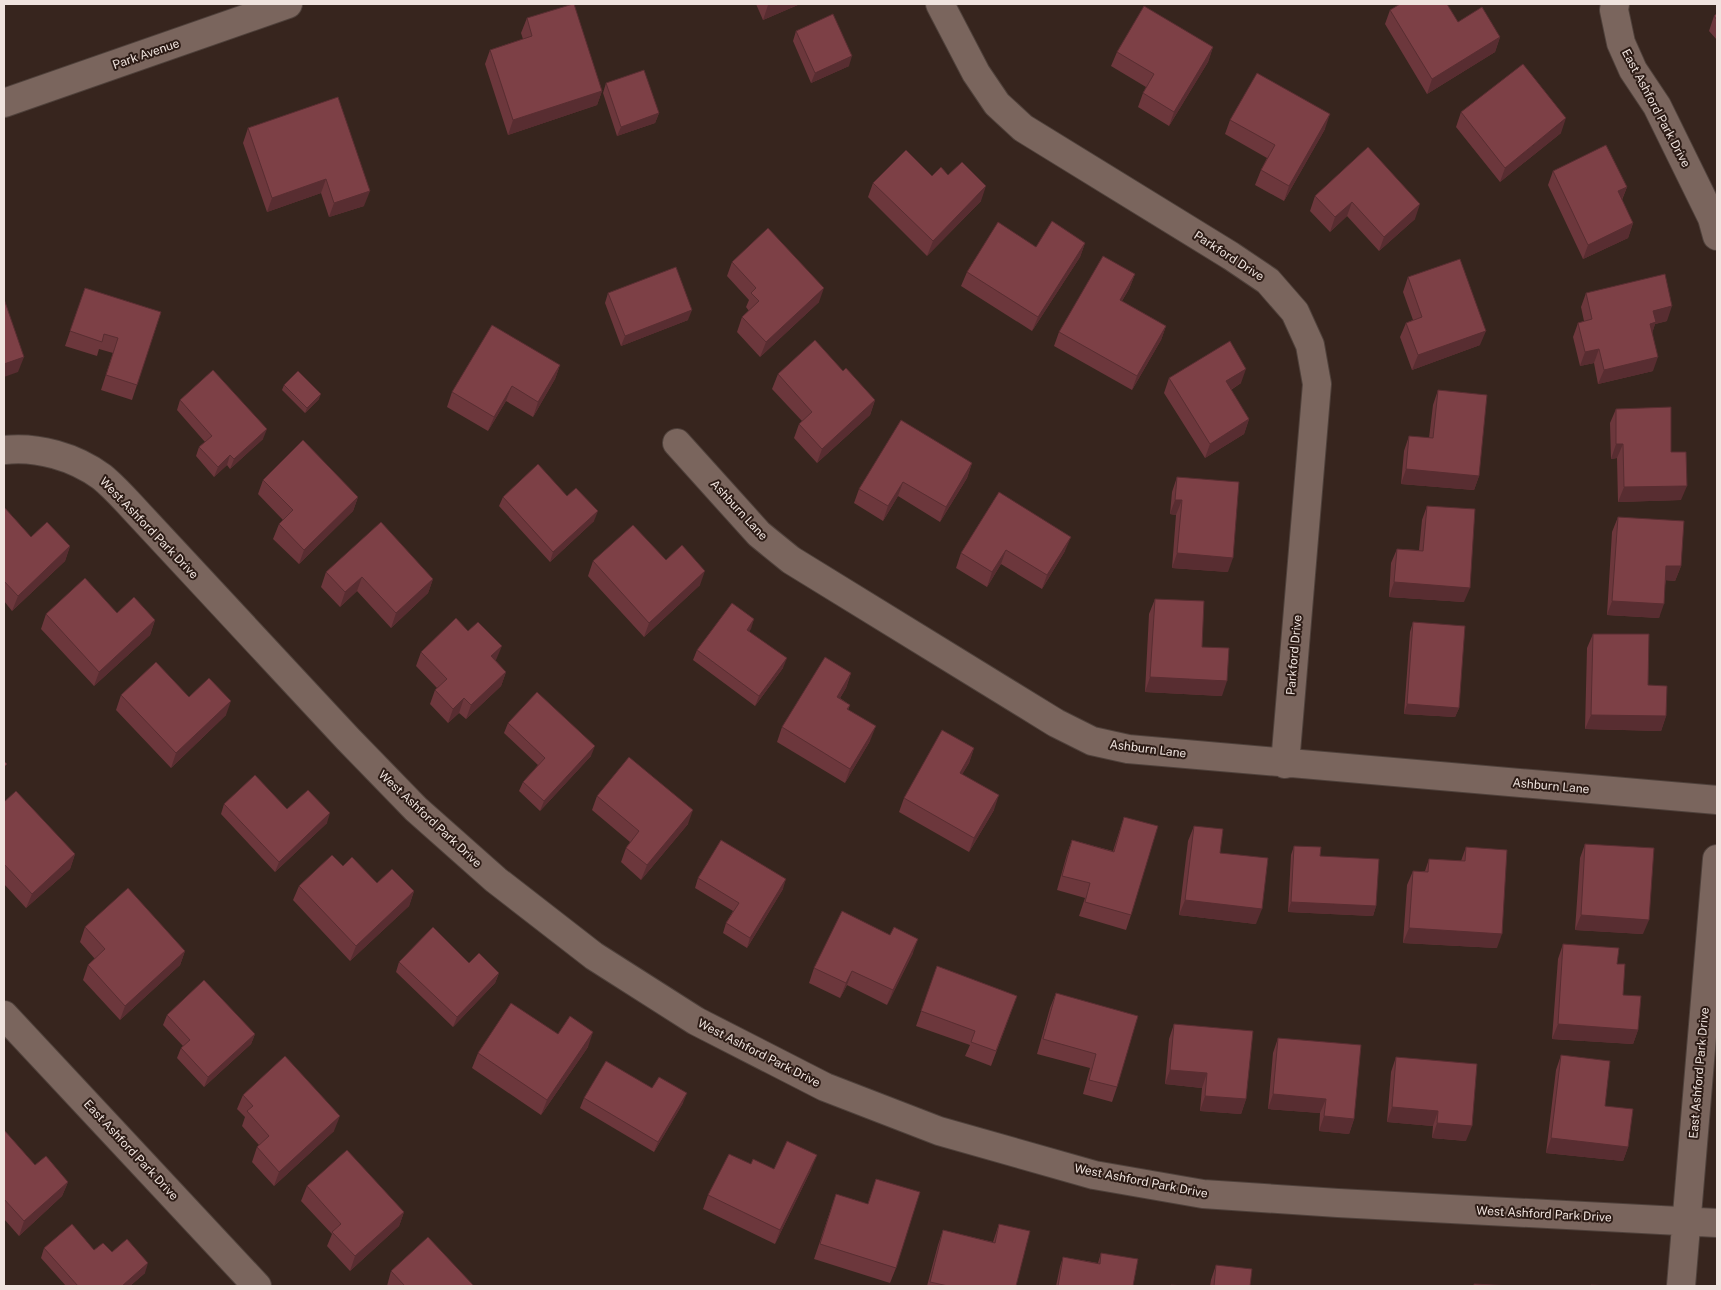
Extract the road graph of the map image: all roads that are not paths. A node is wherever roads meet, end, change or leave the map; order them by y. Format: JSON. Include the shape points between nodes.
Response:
{"nodes":[{"id":1,"x":288,"y":4,"type":"edge"},
{"id":2,"x":940,"y":4,"type":"edge"},
{"id":3,"x":1615,"y":4,"type":"edge"},
{"id":4,"x":4,"y":103,"type":"edge"},
{"id":5,"x":1717,"y":236,"type":"edge"},
{"id":6,"x":677,"y":443,"type":"dead end"},
{"id":7,"x":4,"y":450,"type":"edge"},
{"id":8,"x":1285,"y":764,"type":"junction"},
{"id":9,"x":1717,"y":800,"type":"edge"},
{"id":10,"x":1717,"y":859,"type":"edge"},
{"id":11,"x":4,"y":1015,"type":"edge"},
{"id":12,"x":1687,"y":1222,"type":"junction"},
{"id":13,"x":1717,"y":1223,"type":"edge"},
{"id":14,"x":257,"y":1286,"type":"edge"},
{"id":15,"x":1681,"y":1286,"type":"edge"}],
"edges":[{"from":1,"to":4,"type":"street","name":"Park Avenue"},
{"from":2,"to":8,"type":"street","name":"Parkford Drive","via":[[976,74],[997,104],[1023,128],[1268,281],[1295,312],[1310,345],[1317,384]]},
{"from":3,"to":5,"type":"street","name":"East Ashford Park Drive","via":[[1621,44],[1658,106],[1712,218]]},
{"from":6,"to":8,"type":"street","name":"Ashburn Lane","via":[[759,534],[791,560],[1056,723],[1092,741],[1128,749]]},
{"from":7,"to":12,"type":"street","name":"West Ashford Park Drive","via":[[18,448],[67,457],[102,478],[136,510],[348,740],[416,809],[496,880],[594,956],[696,1020],[825,1087],[939,1131],[1075,1170],[1203,1194]]},
{"from":8,"to":9,"type":"street","name":"Ashburn Lane"},
{"from":10,"to":12,"type":"street","name":"East Ashford Park Drive"},
{"from":11,"to":14,"type":"street","name":"East Ashford Park Drive"},
{"from":12,"to":13,"type":"street","name":"West Ashford Park Drive"},
{"from":12,"to":15,"type":"street","name":"East Ashford Park Drive"}]}
